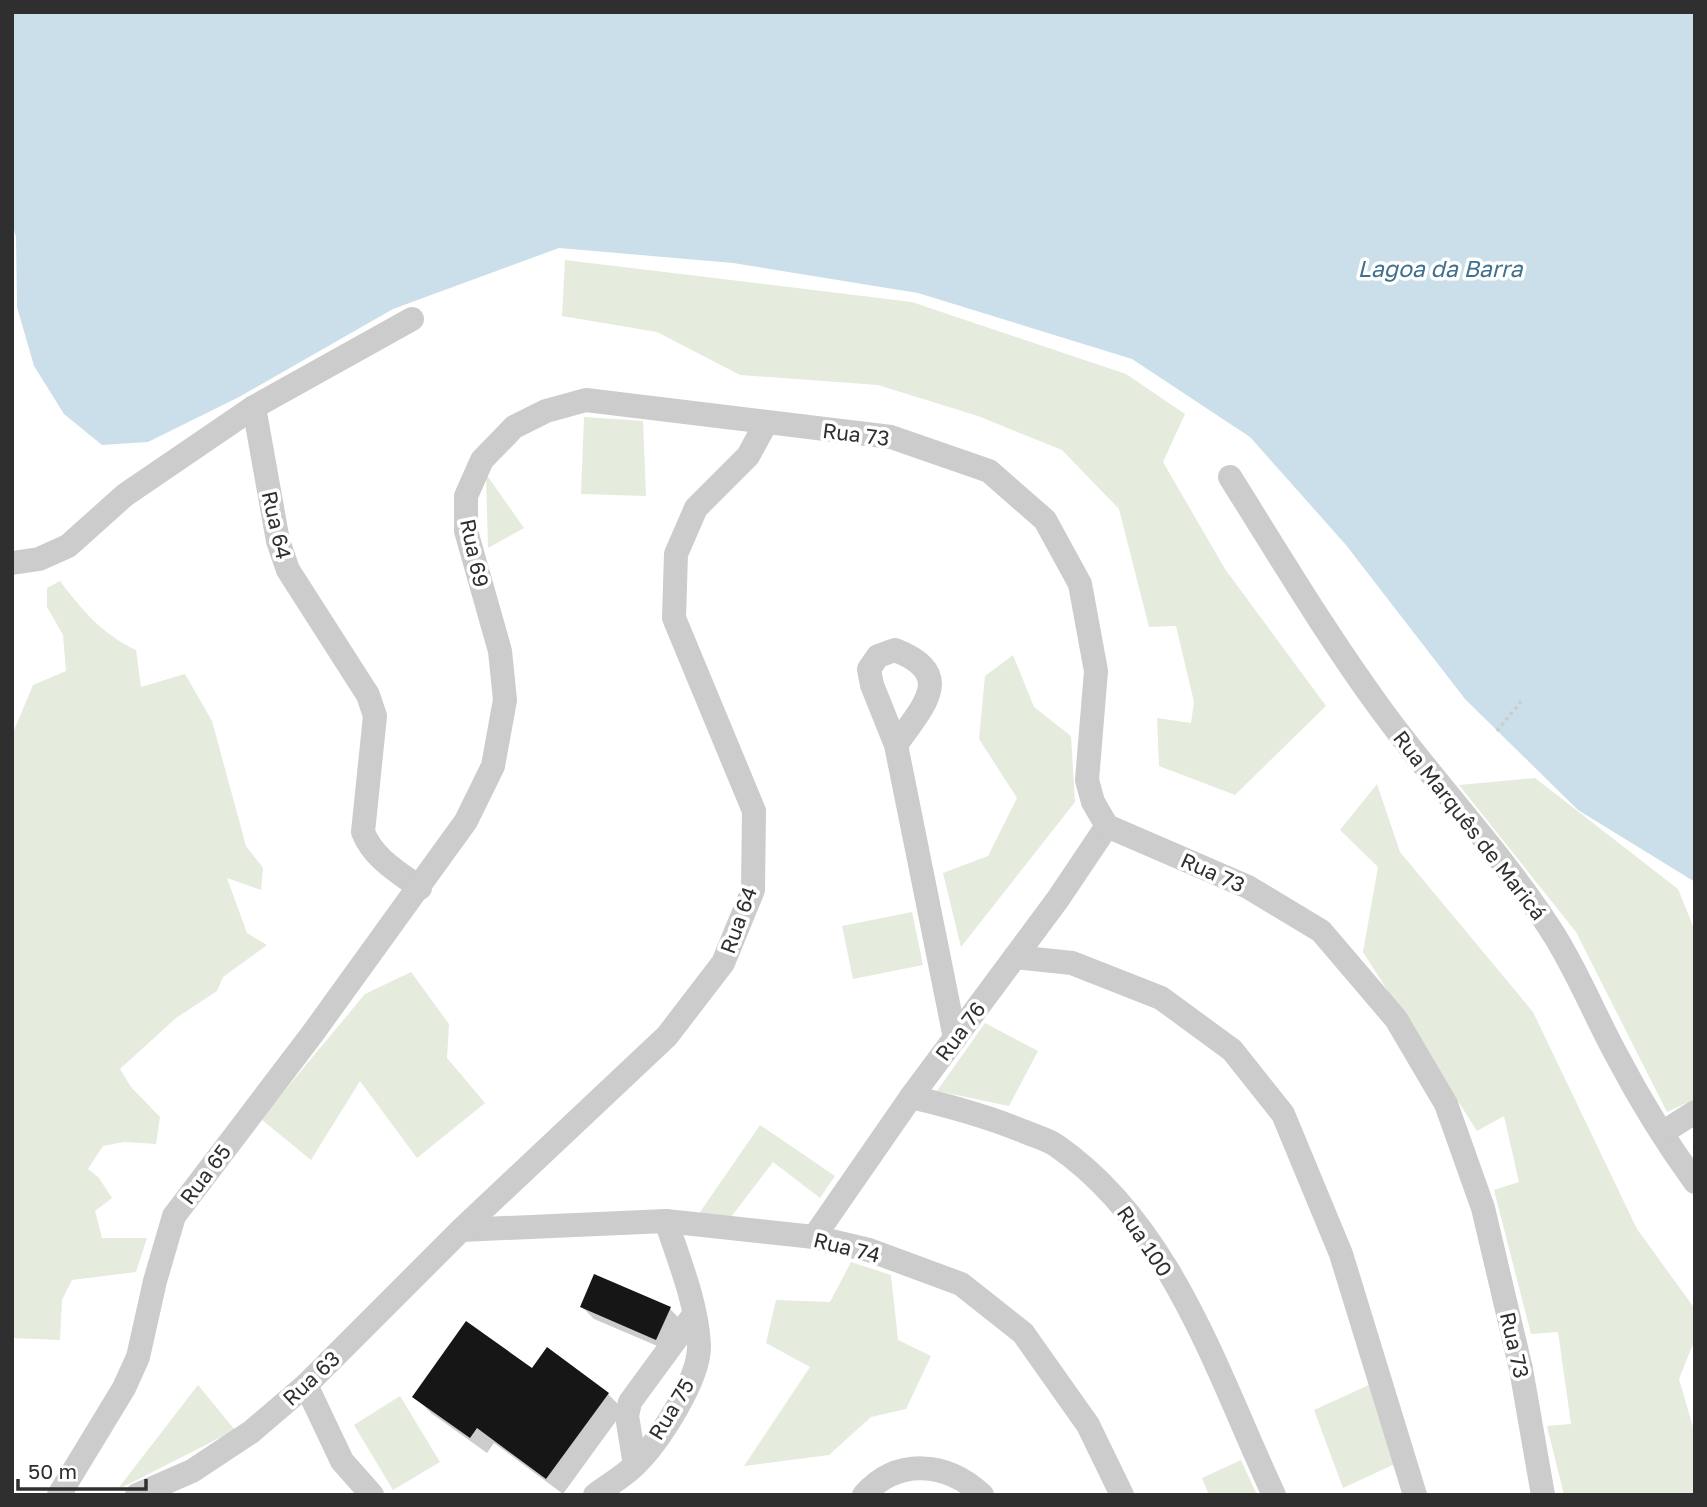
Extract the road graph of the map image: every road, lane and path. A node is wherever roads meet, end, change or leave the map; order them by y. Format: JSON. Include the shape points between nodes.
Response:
{"nodes":[{"id":1,"x":412,"y":319,"type":"dead end"},
{"id":2,"x":254,"y":407,"type":"junction"},
{"id":3,"x":766,"y":423,"type":"junction"},
{"id":4,"x":1230,"y":477,"type":"dead end"},
{"id":5,"x":12,"y":563,"type":"edge"},
{"id":6,"x":1523,"y":699,"type":"dead end"},
{"id":7,"x":1497,"y":731,"type":"dead end"},
{"id":8,"x":897,"y":745,"type":"dead end"},
{"id":9,"x":1107,"y":826,"type":"junction"},
{"id":10,"x":420,"y":888,"type":"junction"},
{"id":11,"x":1015,"y":957,"type":"junction"},
{"id":12,"x":955,"y":1038,"type":"junction"},
{"id":13,"x":911,"y":1097,"type":"junction"},
{"id":14,"x":1695,"y":1112,"type":"edge"},
{"id":15,"x":1662,"y":1133,"type":"junction"},
{"id":16,"x":1695,"y":1182,"type":"edge"},
{"id":17,"x":666,"y":1221,"type":"junction"},
{"id":18,"x":461,"y":1230,"type":"junction"},
{"id":19,"x":814,"y":1237,"type":"junction"},
{"id":20,"x":693,"y":1316,"type":"junction"},
{"id":21,"x":306,"y":1385,"type":"junction"},
{"id":22,"x":635,"y":1465,"type":"junction"},
{"id":23,"x":59,"y":1495,"type":"edge"},
{"id":24,"x":136,"y":1495,"type":"edge"},
{"id":25,"x":372,"y":1495,"type":"edge"},
{"id":26,"x":595,"y":1495,"type":"edge"},
{"id":27,"x":864,"y":1495,"type":"edge"},
{"id":28,"x":982,"y":1495,"type":"edge"},
{"id":29,"x":1122,"y":1495,"type":"edge"},
{"id":30,"x":1274,"y":1495,"type":"edge"},
{"id":31,"x":1415,"y":1495,"type":"edge"},
{"id":32,"x":1543,"y":1495,"type":"edge"}],
"edges":[{"from":1,"to":2,"type":"street"},
{"from":2,"to":5,"type":"street","via":[[125,495],[68,546],[39,559]]},
{"from":2,"to":10,"type":"street","name":"Rua 64","via":[[278,541],[288,570],[368,695],[375,716],[363,832],[378,856]]},
{"from":3,"to":9,"type":"street","name":"Rua 73","via":[[891,437],[928,449],[989,471],[1045,520],[1080,584],[1096,671],[1087,780]]},
{"from":3,"to":10,"type":"street","name":"Rua 69","via":[[586,400],[546,411],[514,427],[482,460],[466,496],[466,531],[500,651],[505,700],[493,766],[466,821]]},
{"from":3,"to":18,"type":"street","name":"Rua 64","via":[[748,456],[696,508],[676,554],[674,605],[674,618],[754,811],[753,890],[723,963],[667,1036]]},
{"from":4,"to":15,"type":"street","name":"Rua Marquês de Maricá","via":[[1380,709],[1552,931]]},
{"from":6,"to":7,"type":"path"},
{"from":8,"to":12,"type":"street"},
{"from":9,"to":11,"type":"street","name":"Rua 76"},
{"from":9,"to":32,"type":"street","name":"Rua 73","via":[[1248,887],[1321,931],[1396,1018],[1446,1104],[1483,1208],[1521,1369]]},
{"from":10,"to":23,"type":"street","name":"Rua 65","via":[[174,1216],[138,1357]]},
{"from":11,"to":12,"type":"street","name":"Rua 76"},
{"from":11,"to":31,"type":"street","via":[[1072,962],[1161,998],[1232,1050],[1283,1114],[1340,1254]]},
{"from":12,"to":13,"type":"street","name":"Rua 76"},
{"from":13,"to":19,"type":"street","name":"Rua 76"},
{"from":13,"to":30,"type":"street","name":"Rua 100","via":[[977,1112],[1056,1145],[1111,1193],[1154,1247],[1212,1354]]},
{"from":14,"to":15,"type":"street"},
{"from":15,"to":16,"type":"street","name":"Rua Marquês de Maricá"},
{"from":17,"to":18,"type":"street","name":"Rua 74"},
{"from":17,"to":19,"type":"street","name":"Rua 74"},
{"from":17,"to":20,"type":"street","name":"Rua 75"},
{"from":18,"to":21,"type":"street","name":"Rua 63"},
{"from":19,"to":29,"type":"street","name":"Rua 74","via":[[869,1250],[961,1284],[1023,1333],[1088,1425]]},
{"from":20,"to":22,"type":"street","name":"Rua 75","via":[[699,1346],[693,1377]]},
{"from":20,"to":22,"type":"street","via":[[630,1402],[627,1416]]},
{"from":21,"to":24,"type":"street","name":"Rua 63","via":[[242,1439],[191,1471]]},
{"from":21,"to":25,"type":"street","via":[[342,1461]]},
{"from":22,"to":26,"type":"street","name":"Rua 75"},
{"from":27,"to":28,"type":"street","via":[[878,1479],[904,1468],[934,1469]]}]}
